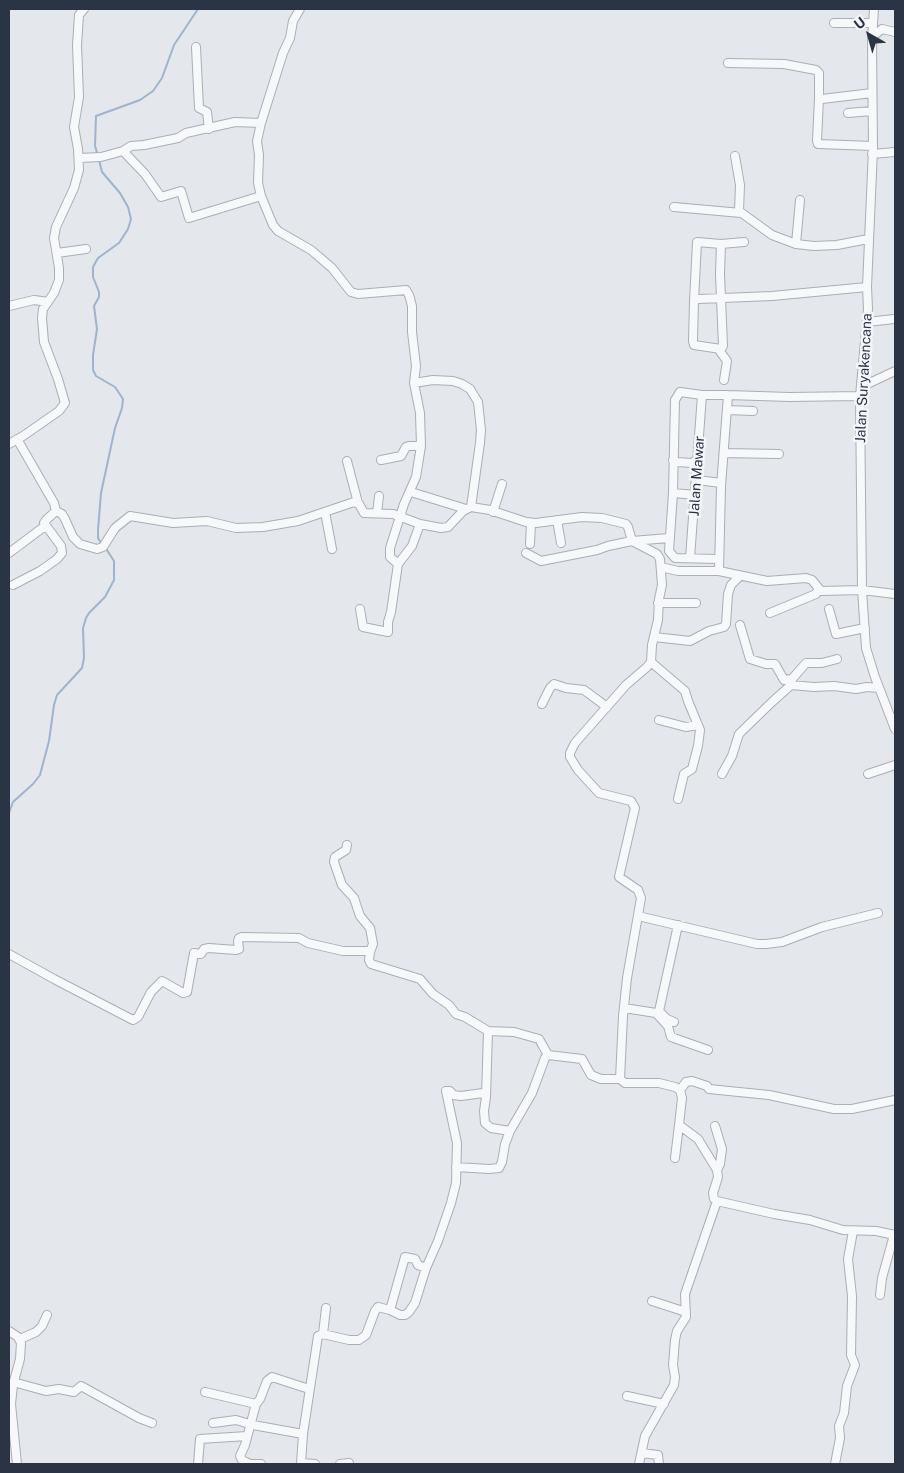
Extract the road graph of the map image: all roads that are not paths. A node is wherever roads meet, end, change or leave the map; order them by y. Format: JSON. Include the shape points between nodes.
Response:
{"nodes":[{"id":1,"x":84,"y":9,"type":"edge"},
{"id":2,"x":300,"y":9,"type":"edge"},
{"id":3,"x":874,"y":9,"type":"edge"},
{"id":4,"x":873,"y":22,"type":"junction"},
{"id":5,"x":834,"y":23,"type":"dead end"},
{"id":6,"x":895,"y":32,"type":"edge"},
{"id":7,"x":872,"y":37,"type":"junction"},
{"id":8,"x":196,"y":47,"type":"dead end"},
{"id":9,"x":728,"y":63,"type":"dead end"},
{"id":10,"x":872,"y":93,"type":"junction"},
{"id":11,"x":819,"y":98,"type":"junction"},
{"id":12,"x":872,"y":111,"type":"junction"},
{"id":13,"x":848,"y":113,"type":"dead end"},
{"id":14,"x":261,"y":123,"type":"junction"},
{"id":15,"x":209,"y":129,"type":"junction"},
{"id":16,"x":872,"y":150,"type":"junction"},
{"id":17,"x":123,"y":151,"type":"junction"},
{"id":18,"x":895,"y":152,"type":"edge"},
{"id":19,"x":734,"y":156,"type":"dead end"},
{"id":20,"x":79,"y":158,"type":"junction"},
{"id":21,"x":261,"y":196,"type":"junction"},
{"id":22,"x":800,"y":200,"type":"dead end"},
{"id":23,"x":674,"y":207,"type":"dead end"},
{"id":24,"x":741,"y":213,"type":"junction"},
{"id":25,"x":868,"y":239,"type":"junction"},
{"id":26,"x":744,"y":242,"type":"dead end"},
{"id":27,"x":721,"y":244,"type":"junction"},
{"id":28,"x":796,"y":244,"type":"junction"},
{"id":29,"x":86,"y":249,"type":"dead end"},
{"id":30,"x":56,"y":253,"type":"junction"},
{"id":31,"x":867,"y":287,"type":"junction"},
{"id":32,"x":721,"y":299,"type":"junction"},
{"id":33,"x":694,"y":301,"type":"junction"},
{"id":34,"x":48,"y":302,"type":"junction"},
{"id":35,"x":9,"y":306,"type":"edge"},
{"id":36,"x":894,"y":319,"type":"edge"},
{"id":37,"x":867,"y":322,"type":"junction"},
{"id":38,"x":719,"y":350,"type":"junction"},
{"id":39,"x":895,"y":371,"type":"edge"},
{"id":40,"x":724,"y":380,"type":"dead end"},
{"id":41,"x":414,"y":383,"type":"junction"},
{"id":42,"x":861,"y":386,"type":"junction"},
{"id":43,"x":702,"y":395,"type":"junction"},
{"id":44,"x":728,"y":395,"type":"junction"},
{"id":45,"x":860,"y":396,"type":"junction"},
{"id":46,"x":727,"y":410,"type":"junction"},
{"id":47,"x":753,"y":410,"type":"dead end"},
{"id":48,"x":17,"y":439,"type":"junction"},
{"id":49,"x":9,"y":444,"type":"edge"},
{"id":50,"x":421,"y":446,"type":"junction"},
{"id":51,"x":724,"y":453,"type":"junction"},
{"id":52,"x":779,"y":454,"type":"dead end"},
{"id":53,"x":698,"y":459,"type":"junction"},
{"id":54,"x":381,"y":460,"type":"dead end"},
{"id":55,"x":673,"y":460,"type":"junction"},
{"id":56,"x":347,"y":461,"type":"dead end"},
{"id":57,"x":697,"y":480,"type":"junction"},
{"id":58,"x":721,"y":483,"type":"junction"},
{"id":59,"x":502,"y":484,"type":"dead end"},
{"id":60,"x":411,"y":492,"type":"junction"},
{"id":61,"x":673,"y":493,"type":"junction"},
{"id":62,"x":696,"y":494,"type":"junction"},
{"id":63,"x":378,"y":496,"type":"dead end"},
{"id":64,"x":358,"y":503,"type":"junction"},
{"id":65,"x":469,"y":508,"type":"junction"},
{"id":66,"x":56,"y":511,"type":"junction"},
{"id":67,"x":325,"y":512,"type":"junction"},
{"id":68,"x":494,"y":512,"type":"junction"},
{"id":69,"x":377,"y":513,"type":"junction"},
{"id":70,"x":401,"y":516,"type":"junction"},
{"id":71,"x":557,"y":520,"type":"junction"},
{"id":72,"x":531,"y":522,"type":"junction"},
{"id":73,"x":420,"y":524,"type":"junction"},
{"id":74,"x":45,"y":526,"type":"junction"},
{"id":75,"x":670,"y":538,"type":"junction"},
{"id":76,"x":632,"y":541,"type":"junction"},
{"id":77,"x":561,"y":543,"type":"dead end"},
{"id":78,"x":530,"y":544,"type":"dead end"},
{"id":79,"x":332,"y":550,"type":"dead end"},
{"id":80,"x":9,"y":553,"type":"edge"},
{"id":81,"x":526,"y":553,"type":"dead end"},
{"id":82,"x":690,"y":558,"type":"junction"},
{"id":83,"x":719,"y":559,"type":"junction"},
{"id":84,"x":398,"y":564,"type":"junction"},
{"id":85,"x":661,"y":569,"type":"junction"},
{"id":86,"x":718,"y":571,"type":"junction"},
{"id":87,"x":740,"y":576,"type":"junction"},
{"id":88,"x":13,"y":585,"type":"dead end"},
{"id":89,"x":818,"y":590,"type":"junction"},
{"id":90,"x":862,"y":590,"type":"junction"},
{"id":91,"x":895,"y":594,"type":"edge"},
{"id":92,"x":696,"y":603,"type":"dead end"},
{"id":93,"x":658,"y":604,"type":"junction"},
{"id":94,"x":360,"y":609,"type":"dead end"},
{"id":95,"x":829,"y":610,"type":"dead end"},
{"id":96,"x":770,"y":613,"type":"dead end"},
{"id":97,"x":740,"y":625,"type":"dead end"},
{"id":98,"x":865,"y":628,"type":"junction"},
{"id":99,"x":654,"y":636,"type":"junction"},
{"id":100,"x":837,"y":660,"type":"dead end"},
{"id":101,"x":651,"y":662,"type":"junction"},
{"id":102,"x":792,"y":682,"type":"junction"},
{"id":103,"x":879,"y":688,"type":"junction"},
{"id":104,"x":542,"y":704,"type":"dead end"},
{"id":105,"x":607,"y":707,"type":"junction"},
{"id":106,"x":659,"y":720,"type":"dead end"},
{"id":107,"x":698,"y":725,"type":"junction"},
{"id":108,"x":894,"y":725,"type":"edge"},
{"id":109,"x":895,"y":766,"type":"edge"},
{"id":110,"x":722,"y":774,"type":"dead end"},
{"id":111,"x":868,"y":774,"type":"dead end"},
{"id":112,"x":678,"y":799,"type":"dead end"},
{"id":113,"x":347,"y":845,"type":"dead end"},
{"id":114,"x":878,"y":913,"type":"dead end"},
{"id":115,"x":638,"y":916,"type":"junction"},
{"id":116,"x":678,"y":925,"type":"junction"},
{"id":117,"x":370,"y":952,"type":"junction"},
{"id":118,"x":9,"y":954,"type":"edge"},
{"id":119,"x":624,"y":1008,"type":"junction"},
{"id":120,"x":674,"y":1022,"type":"dead end"},
{"id":121,"x":488,"y":1031,"type":"junction"},
{"id":122,"x":708,"y":1050,"type":"dead end"},
{"id":123,"x":548,"y":1055,"type":"junction"},
{"id":124,"x":620,"y":1079,"type":"junction"},
{"id":125,"x":680,"y":1090,"type":"junction"},
{"id":126,"x":486,"y":1097,"type":"junction"},
{"id":127,"x":895,"y":1100,"type":"edge"},
{"id":128,"x":680,"y":1125,"type":"junction"},
{"id":129,"x":715,"y":1126,"type":"dead end"},
{"id":130,"x":510,"y":1131,"type":"junction"},
{"id":131,"x":676,"y":1158,"type":"dead end"},
{"id":132,"x":456,"y":1166,"type":"junction"},
{"id":133,"x":717,"y":1170,"type":"junction"},
{"id":134,"x":717,"y":1201,"type":"junction"},
{"id":135,"x":853,"y":1231,"type":"junction"},
{"id":136,"x":895,"y":1235,"type":"edge"},
{"id":137,"x":426,"y":1268,"type":"junction"},
{"id":138,"x":880,"y":1296,"type":"dead end"},
{"id":139,"x":652,"y":1301,"type":"dead end"},
{"id":140,"x":326,"y":1308,"type":"dead end"},
{"id":141,"x":390,"y":1310,"type":"junction"},
{"id":142,"x":686,"y":1312,"type":"junction"},
{"id":143,"x":47,"y":1315,"type":"dead end"},
{"id":144,"x":9,"y":1331,"type":"edge"},
{"id":145,"x":323,"y":1334,"type":"junction"},
{"id":146,"x":20,"y":1339,"type":"junction"},
{"id":147,"x":13,"y":1382,"type":"junction"},
{"id":148,"x":309,"y":1389,"type":"junction"},
{"id":149,"x":206,"y":1392,"type":"dead end"},
{"id":150,"x":627,"y":1396,"type":"dead end"},
{"id":151,"x":256,"y":1404,"type":"junction"},
{"id":152,"x":664,"y":1404,"type":"junction"},
{"id":153,"x":152,"y":1423,"type":"dead end"},
{"id":154,"x":213,"y":1423,"type":"dead end"},
{"id":155,"x":250,"y":1424,"type":"junction"},
{"id":156,"x":303,"y":1434,"type":"junction"},
{"id":157,"x":247,"y":1436,"type":"junction"},
{"id":158,"x":642,"y":1452,"type":"junction"},
{"id":159,"x":301,"y":1463,"type":"edge"},
{"id":160,"x":349,"y":1463,"type":"edge"},
{"id":161,"x":17,"y":1464,"type":"edge"},
{"id":162,"x":198,"y":1464,"type":"edge"},
{"id":163,"x":261,"y":1464,"type":"edge"},
{"id":164,"x":315,"y":1464,"type":"edge"},
{"id":165,"x":340,"y":1464,"type":"edge"},
{"id":166,"x":639,"y":1464,"type":"edge"},
{"id":167,"x":659,"y":1464,"type":"edge"},
{"id":168,"x":835,"y":1464,"type":"edge"}],
"edges":[{"from":1,"to":20,"type":"street","via":[[79,15],[79,97],[74,127]]},
{"from":2,"to":14,"type":"street","via":[[293,21]]},
{"from":3,"to":4,"type":"street","name":"Jalan Suryakencana"},
{"from":4,"to":5,"type":"street"},
{"from":4,"to":7,"type":"street","name":"Jalan Suryakencana"},
{"from":6,"to":7,"type":"street","via":[[882,29]]},
{"from":7,"to":10,"type":"street","name":"Jalan Suryakencana"},
{"from":8,"to":15,"type":"street","via":[[199,108],[207,112]]},
{"from":9,"to":11,"type":"street","via":[[784,64],[816,70],[819,73]]},
{"from":10,"to":11,"type":"street"},
{"from":10,"to":12,"type":"street","name":"Jalan Suryakencana"},
{"from":11,"to":16,"type":"street","via":[[818,144]]},
{"from":12,"to":13,"type":"street"},
{"from":12,"to":16,"type":"street","name":"Jalan Suryakencana"},
{"from":14,"to":15,"type":"street","via":[[235,122]]},
{"from":14,"to":21,"type":"street","via":[[257,141]]},
{"from":15,"to":17,"type":"street","via":[[131,146]]},
{"from":16,"to":18,"type":"street"},
{"from":16,"to":25,"type":"street","name":"Jalan Suryakencana"},
{"from":17,"to":20,"type":"street","via":[[101,158]]},
{"from":17,"to":21,"type":"street","via":[[161,197],[181,192],[189,218]]},
{"from":19,"to":24,"type":"street"},
{"from":20,"to":30,"type":"street","via":[[76,183],[54,233]]},
{"from":21,"to":41,"type":"street","via":[[278,231],[311,250],[332,268],[351,292],[407,291],[412,306]]},
{"from":22,"to":28,"type":"street"},
{"from":23,"to":24,"type":"street"},
{"from":24,"to":28,"type":"street","via":[[775,237]]},
{"from":25,"to":28,"type":"street","via":[[837,245]]},
{"from":25,"to":31,"type":"street","name":"Jalan Suryakencana"},
{"from":26,"to":27,"type":"street"},
{"from":27,"to":32,"type":"street"},
{"from":27,"to":33,"type":"street","via":[[697,242]]},
{"from":29,"to":30,"type":"street"},
{"from":30,"to":34,"type":"street","via":[[59,280]]},
{"from":31,"to":32,"type":"street"},
{"from":31,"to":37,"type":"street","name":"Jalan Suryakencana"},
{"from":32,"to":33,"type":"street"},
{"from":32,"to":38,"type":"street","via":[[723,346]]},
{"from":33,"to":38,"type":"street","via":[[693,343]]},
{"from":34,"to":35,"type":"street","via":[[34,300]]},
{"from":34,"to":48,"type":"street","via":[[42,313],[44,342],[65,403],[59,411]]},
{"from":36,"to":37,"type":"street"},
{"from":37,"to":42,"type":"street","name":"Jalan Suryakencana"},
{"from":38,"to":40,"type":"street","via":[[727,361]]},
{"from":39,"to":42,"type":"street"},
{"from":41,"to":50,"type":"street","via":[[420,413]]},
{"from":41,"to":65,"type":"street","via":[[453,381],[470,389],[478,402],[480,436]]},
{"from":42,"to":45,"type":"street","name":"Jalan Suryakencana"},
{"from":43,"to":44,"type":"street"},
{"from":43,"to":53,"type":"street","name":"Jalan Mawar"},
{"from":43,"to":55,"type":"street","via":[[680,392],[676,397]]},
{"from":44,"to":45,"type":"street"},
{"from":44,"to":46,"type":"street"},
{"from":45,"to":90,"type":"street","name":"Jalan Suryakencana"},
{"from":46,"to":47,"type":"street"},
{"from":46,"to":51,"type":"street"},
{"from":48,"to":49,"type":"street"},
{"from":48,"to":66,"type":"street"},
{"from":50,"to":54,"type":"street","via":[[406,447],[401,456]]},
{"from":50,"to":60,"type":"street"},
{"from":51,"to":52,"type":"street"},
{"from":51,"to":58,"type":"street"},
{"from":53,"to":55,"type":"street","via":[[692,463]]},
{"from":53,"to":57,"type":"street","name":"Jalan Mawar"},
{"from":55,"to":61,"type":"street"},
{"from":56,"to":64,"type":"street"},
{"from":57,"to":58,"type":"street"},
{"from":57,"to":62,"type":"street","name":"Jalan Mawar"},
{"from":58,"to":83,"type":"street"},
{"from":59,"to":68,"type":"street"},
{"from":60,"to":65,"type":"street"},
{"from":60,"to":70,"type":"street"},
{"from":61,"to":62,"type":"street"},
{"from":61,"to":75,"type":"street"},
{"from":62,"to":82,"type":"street","name":"Jalan Mawar"},
{"from":63,"to":69,"type":"street"},
{"from":64,"to":67,"type":"street"},
{"from":64,"to":69,"type":"street","via":[[364,513]]},
{"from":65,"to":68,"type":"street"},
{"from":65,"to":73,"type":"street","via":[[445,528]]},
{"from":66,"to":67,"type":"street","via":[[64,517],[77,542],[97,549],[103,547],[116,528],[130,516],[173,523],[207,521],[231,527],[250,527],[298,521]]},
{"from":66,"to":74,"type":"street","via":[[45,521]]},
{"from":67,"to":79,"type":"street"},
{"from":68,"to":72,"type":"street"},
{"from":69,"to":70,"type":"street"},
{"from":70,"to":73,"type":"street"},
{"from":70,"to":84,"type":"street","via":[[390,548],[390,557]]},
{"from":71,"to":72,"type":"street"},
{"from":71,"to":76,"type":"street","via":[[582,517],[615,521],[628,526]]},
{"from":71,"to":77,"type":"street"},
{"from":72,"to":78,"type":"street"},
{"from":73,"to":84,"type":"street","via":[[412,546]]},
{"from":74,"to":80,"type":"street"},
{"from":74,"to":88,"type":"street","via":[[61,546],[62,553],[40,571]]},
{"from":75,"to":76,"type":"street"},
{"from":75,"to":82,"type":"street","via":[[669,551],[672,555]]},
{"from":76,"to":81,"type":"street","via":[[541,561]]},
{"from":76,"to":85,"type":"street","via":[[657,554]]},
{"from":82,"to":83,"type":"street"},
{"from":83,"to":86,"type":"street"},
{"from":84,"to":94,"type":"street","via":[[388,632],[363,627]]},
{"from":85,"to":86,"type":"street"},
{"from":85,"to":93,"type":"street"},
{"from":86,"to":87,"type":"street"},
{"from":87,"to":89,"type":"street","via":[[768,581],[806,578],[812,580]]},
{"from":87,"to":99,"type":"street","via":[[728,594],[724,627],[690,642]]},
{"from":89,"to":90,"type":"street"},
{"from":89,"to":96,"type":"street","via":[[816,594]]},
{"from":90,"to":91,"type":"street"},
{"from":90,"to":98,"type":"street","name":"Jalan Suryakencana"},
{"from":92,"to":93,"type":"street"},
{"from":93,"to":99,"type":"street"},
{"from":95,"to":98,"type":"street","via":[[836,634]]},
{"from":97,"to":102,"type":"street","via":[[751,660],[776,664],[784,680]]},
{"from":98,"to":103,"type":"street","name":"Jalan Suryakencana","via":[[866,648]]},
{"from":99,"to":101,"type":"street"},
{"from":100,"to":102,"type":"street","via":[[806,663]]},
{"from":101,"to":105,"type":"street"},
{"from":101,"to":107,"type":"street","via":[[685,691]]},
{"from":102,"to":103,"type":"street","via":[[814,687]]},
{"from":102,"to":110,"type":"street","via":[[739,734]]},
{"from":103,"to":108,"type":"street","name":"Jalan Suryakencana"},
{"from":104,"to":105,"type":"street","via":[[555,680],[566,688],[584,690]]},
{"from":105,"to":115,"type":"street","via":[[575,743],[570,757],[599,793],[634,806],[619,877],[641,893]]},
{"from":106,"to":107,"type":"street","via":[[686,726]]},
{"from":107,"to":112,"type":"street","via":[[698,746],[691,770],[683,775]]},
{"from":109,"to":111,"type":"street"},
{"from":113,"to":117,"type":"street","via":[[346,850],[334,857],[334,862],[342,885],[354,898],[360,916],[370,928],[373,944]]},
{"from":114,"to":116,"type":"street","via":[[766,944]]},
{"from":115,"to":116,"type":"street"},
{"from":115,"to":119,"type":"street"},
{"from":116,"to":120,"type":"street","via":[[659,1010],[667,1020]]},
{"from":117,"to":118,"type":"street","via":[[343,950],[299,938],[242,937],[238,941],[239,949],[209,948],[201,954],[194,953],[187,992],[183,993],[162,981],[133,1020]]},
{"from":117,"to":121,"type":"street","via":[[371,964],[420,979],[454,1012]]},
{"from":119,"to":122,"type":"street","via":[[656,1013],[668,1026],[671,1037]]},
{"from":119,"to":124,"type":"street"},
{"from":121,"to":123,"type":"street","via":[[514,1032],[539,1039]]},
{"from":121,"to":126,"type":"street"},
{"from":123,"to":124,"type":"street","via":[[582,1059],[591,1075],[601,1079]]},
{"from":123,"to":130,"type":"street","via":[[532,1093]]},
{"from":124,"to":125,"type":"street","via":[[625,1083],[659,1083]]},
{"from":125,"to":127,"type":"street","via":[[686,1082],[692,1081],[709,1089],[769,1095],[834,1109],[852,1109]]},
{"from":125,"to":128,"type":"street"},
{"from":126,"to":130,"type":"street","via":[[485,1123],[490,1128]]},
{"from":126,"to":132,"type":"street","via":[[480,1092],[461,1096],[446,1091],[456,1144]]},
{"from":128,"to":131,"type":"street"},
{"from":128,"to":133,"type":"street","via":[[698,1139]]},
{"from":129,"to":133,"type":"street","via":[[722,1156]]},
{"from":130,"to":132,"type":"street","via":[[499,1168]]},
{"from":132,"to":137,"type":"street","via":[[451,1204]]},
{"from":133,"to":134,"type":"street","via":[[714,1199]]},
{"from":134,"to":135,"type":"street"},
{"from":134,"to":142,"type":"street","via":[[685,1294]]},
{"from":135,"to":136,"type":"street"},
{"from":135,"to":168,"type":"street","via":[[848,1259],[854,1365],[839,1426]]},
{"from":136,"to":138,"type":"street"},
{"from":137,"to":141,"type":"street","via":[[409,1312],[400,1315]]},
{"from":137,"to":141,"type":"street","via":[[414,1259],[405,1258]]},
{"from":139,"to":142,"type":"street"},
{"from":140,"to":145,"type":"street"},
{"from":141,"to":145,"type":"street","via":[[378,1307],[366,1335],[359,1340]]},
{"from":142,"to":152,"type":"street","via":[[675,1338],[675,1382]]},
{"from":143,"to":146,"type":"street","via":[[36,1332]]},
{"from":144,"to":146,"type":"street"},
{"from":145,"to":148,"type":"street","via":[[317,1339]]},
{"from":146,"to":147,"type":"street","via":[[20,1359]]},
{"from":147,"to":153,"type":"street","via":[[46,1391],[74,1392],[81,1386]]},
{"from":147,"to":161,"type":"street","via":[[11,1411]]},
{"from":148,"to":151,"type":"street","via":[[272,1377]]},
{"from":148,"to":156,"type":"street"},
{"from":149,"to":151,"type":"street"},
{"from":150,"to":152,"type":"street"},
{"from":151,"to":155,"type":"street"},
{"from":152,"to":158,"type":"street","via":[[645,1436]]},
{"from":154,"to":155,"type":"street","via":[[236,1420]]},
{"from":155,"to":156,"type":"street"},
{"from":155,"to":157,"type":"street"},
{"from":156,"to":159,"type":"street"},
{"from":157,"to":162,"type":"street","via":[[200,1439]]},
{"from":157,"to":163,"type":"street","via":[[240,1459],[250,1464]]},
{"from":158,"to":166,"type":"street"},
{"from":158,"to":167,"type":"street","via":[[658,1455]]},
{"from":159,"to":164,"type":"street"},
{"from":160,"to":165,"type":"street"}]}
